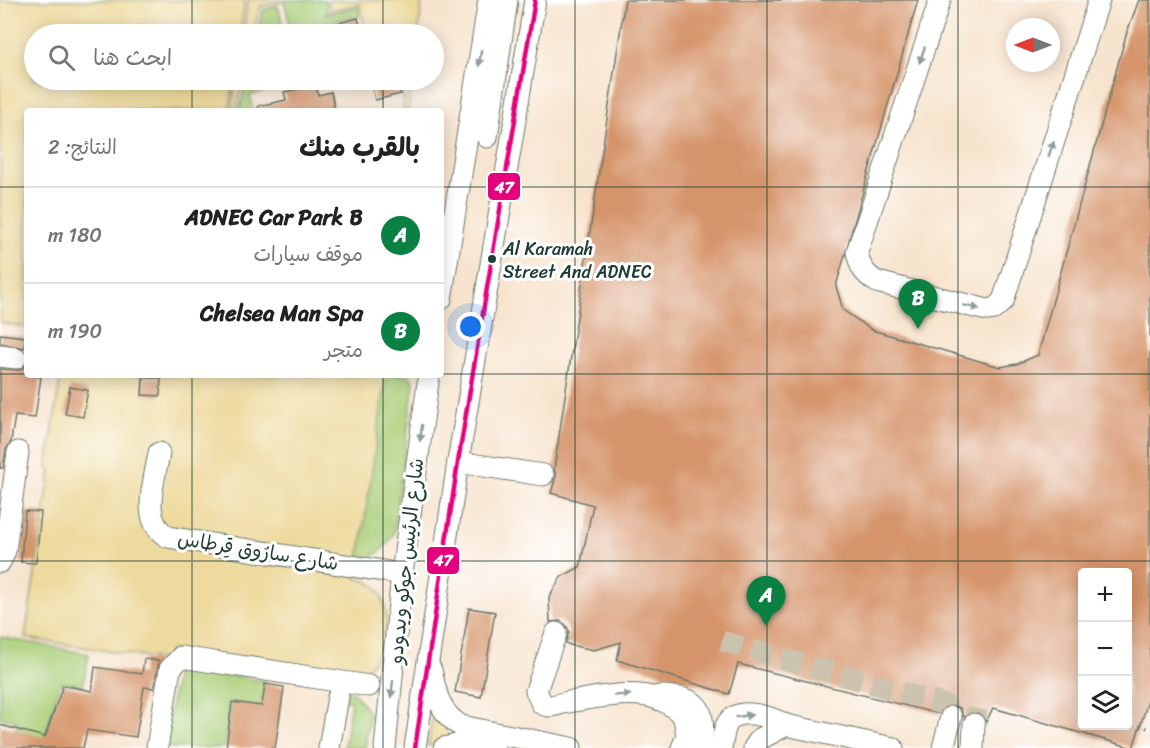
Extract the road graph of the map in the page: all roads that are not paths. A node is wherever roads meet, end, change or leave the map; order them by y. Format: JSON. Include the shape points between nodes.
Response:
{"nodes":[{"id":1,"x":489,"y":0,"type":"edge"},
{"id":2,"x":507,"y":0,"type":"edge"},
{"id":3,"x":535,"y":0,"type":"edge"},
{"id":4,"x":940,"y":0,"type":"edge"},
{"id":5,"x":1099,"y":0,"type":"edge"},
{"id":6,"x":487,"y":137,"type":"dead end"},
{"id":7,"x":444,"y":280,"type":"edge"},
{"id":8,"x":429,"y":378,"type":"edge"},
{"id":9,"x":18,"y":452,"type":"dead end"},
{"id":10,"x":159,"y":453,"type":"dead end"},
{"id":11,"x":458,"y":462,"type":"junction"},
{"id":12,"x":543,"y":475,"type":"dead end"},
{"id":13,"x":0,"y":562,"type":"edge"},
{"id":14,"x":402,"y":574,"type":"junction"},
{"id":15,"x":560,"y":638,"type":"dead end"},
{"id":16,"x":428,"y":657,"type":"junction"},
{"id":17,"x":369,"y":686,"type":"dead end"},
{"id":18,"x":656,"y":696,"type":"junction"},
{"id":19,"x":338,"y":697,"type":"dead end"},
{"id":20,"x":951,"y":717,"type":"tunnel mouth"},
{"id":21,"x":974,"y":724,"type":"tunnel mouth"},
{"id":22,"x":786,"y":725,"type":"junction"},
{"id":23,"x":158,"y":748,"type":"edge"},
{"id":24,"x":329,"y":748,"type":"edge"},
{"id":25,"x":384,"y":748,"type":"edge"},
{"id":26,"x":414,"y":748,"type":"edge"},
{"id":27,"x":444,"y":748,"type":"edge"},
{"id":28,"x":494,"y":748,"type":"edge"},
{"id":29,"x":571,"y":748,"type":"edge"},
{"id":30,"x":682,"y":748,"type":"edge"},
{"id":31,"x":701,"y":748,"type":"edge"},
{"id":32,"x":721,"y":748,"type":"edge"},
{"id":33,"x":754,"y":748,"type":"edge"},
{"id":34,"x":893,"y":748,"type":"edge"},
{"id":35,"x":943,"y":748,"type":"edge"},
{"id":36,"x":973,"y":748,"type":"edge"}],
"edges":[{"from":1,"to":7,"type":"street","one_way":true},
{"from":2,"to":6,"type":"street"},
{"from":3,"to":11,"type":"street","name":"شارع الرئيس جوكو ويدودو"},
{"from":4,"to":5,"type":"street","one_way":true,"via":[[857,252],[866,275],[877,282],[987,310],[1003,301]]},
{"from":8,"to":14,"type":"street","name":"شارع الرئيس جوكو ويدودو","one_way":true},
{"from":9,"to":13,"type":"street","via":[[5,551]]},
{"from":10,"to":14,"type":"street","name":"شارع سارُوق قِرطاس","via":[[151,512],[154,525],[168,537]]},
{"from":11,"to":12,"type":"street"},
{"from":11,"to":16,"type":"street","name":"شارع الرئيس جوكو ويدودو"},
{"from":14,"to":25,"type":"street","name":"شارع الرئيس جوكو ويدودو","one_way":true},
{"from":15,"to":18,"type":"street","one_way":true,"via":[[548,687],[551,696],[564,702],[627,694]]},
{"from":16,"to":26,"type":"street","name":"شارع الرئيس جوكو ويدودو"},
{"from":16,"to":29,"type":"street","via":[[440,705],[453,721],[476,730]]},
{"from":17,"to":23,"type":"street","via":[[182,657],[170,669]]},
{"from":18,"to":30,"type":"street","via":[[684,717],[687,736]]},
{"from":18,"to":31,"type":"street","via":[[687,698],[700,709],[704,718]]},
{"from":19,"to":24,"type":"street"},
{"from":20,"to":35,"type":"street"},
{"from":21,"to":36,"type":"street"},
{"from":32,"to":22,"type":"street","one_way":true,"via":[[727,723],[739,715],[766,717]]},
{"from":22,"to":33,"type":"street","via":[[760,739]]},
{"from":22,"to":34,"type":"street"},
{"from":27,"to":28,"type":"street","via":[[461,744]]}]}
